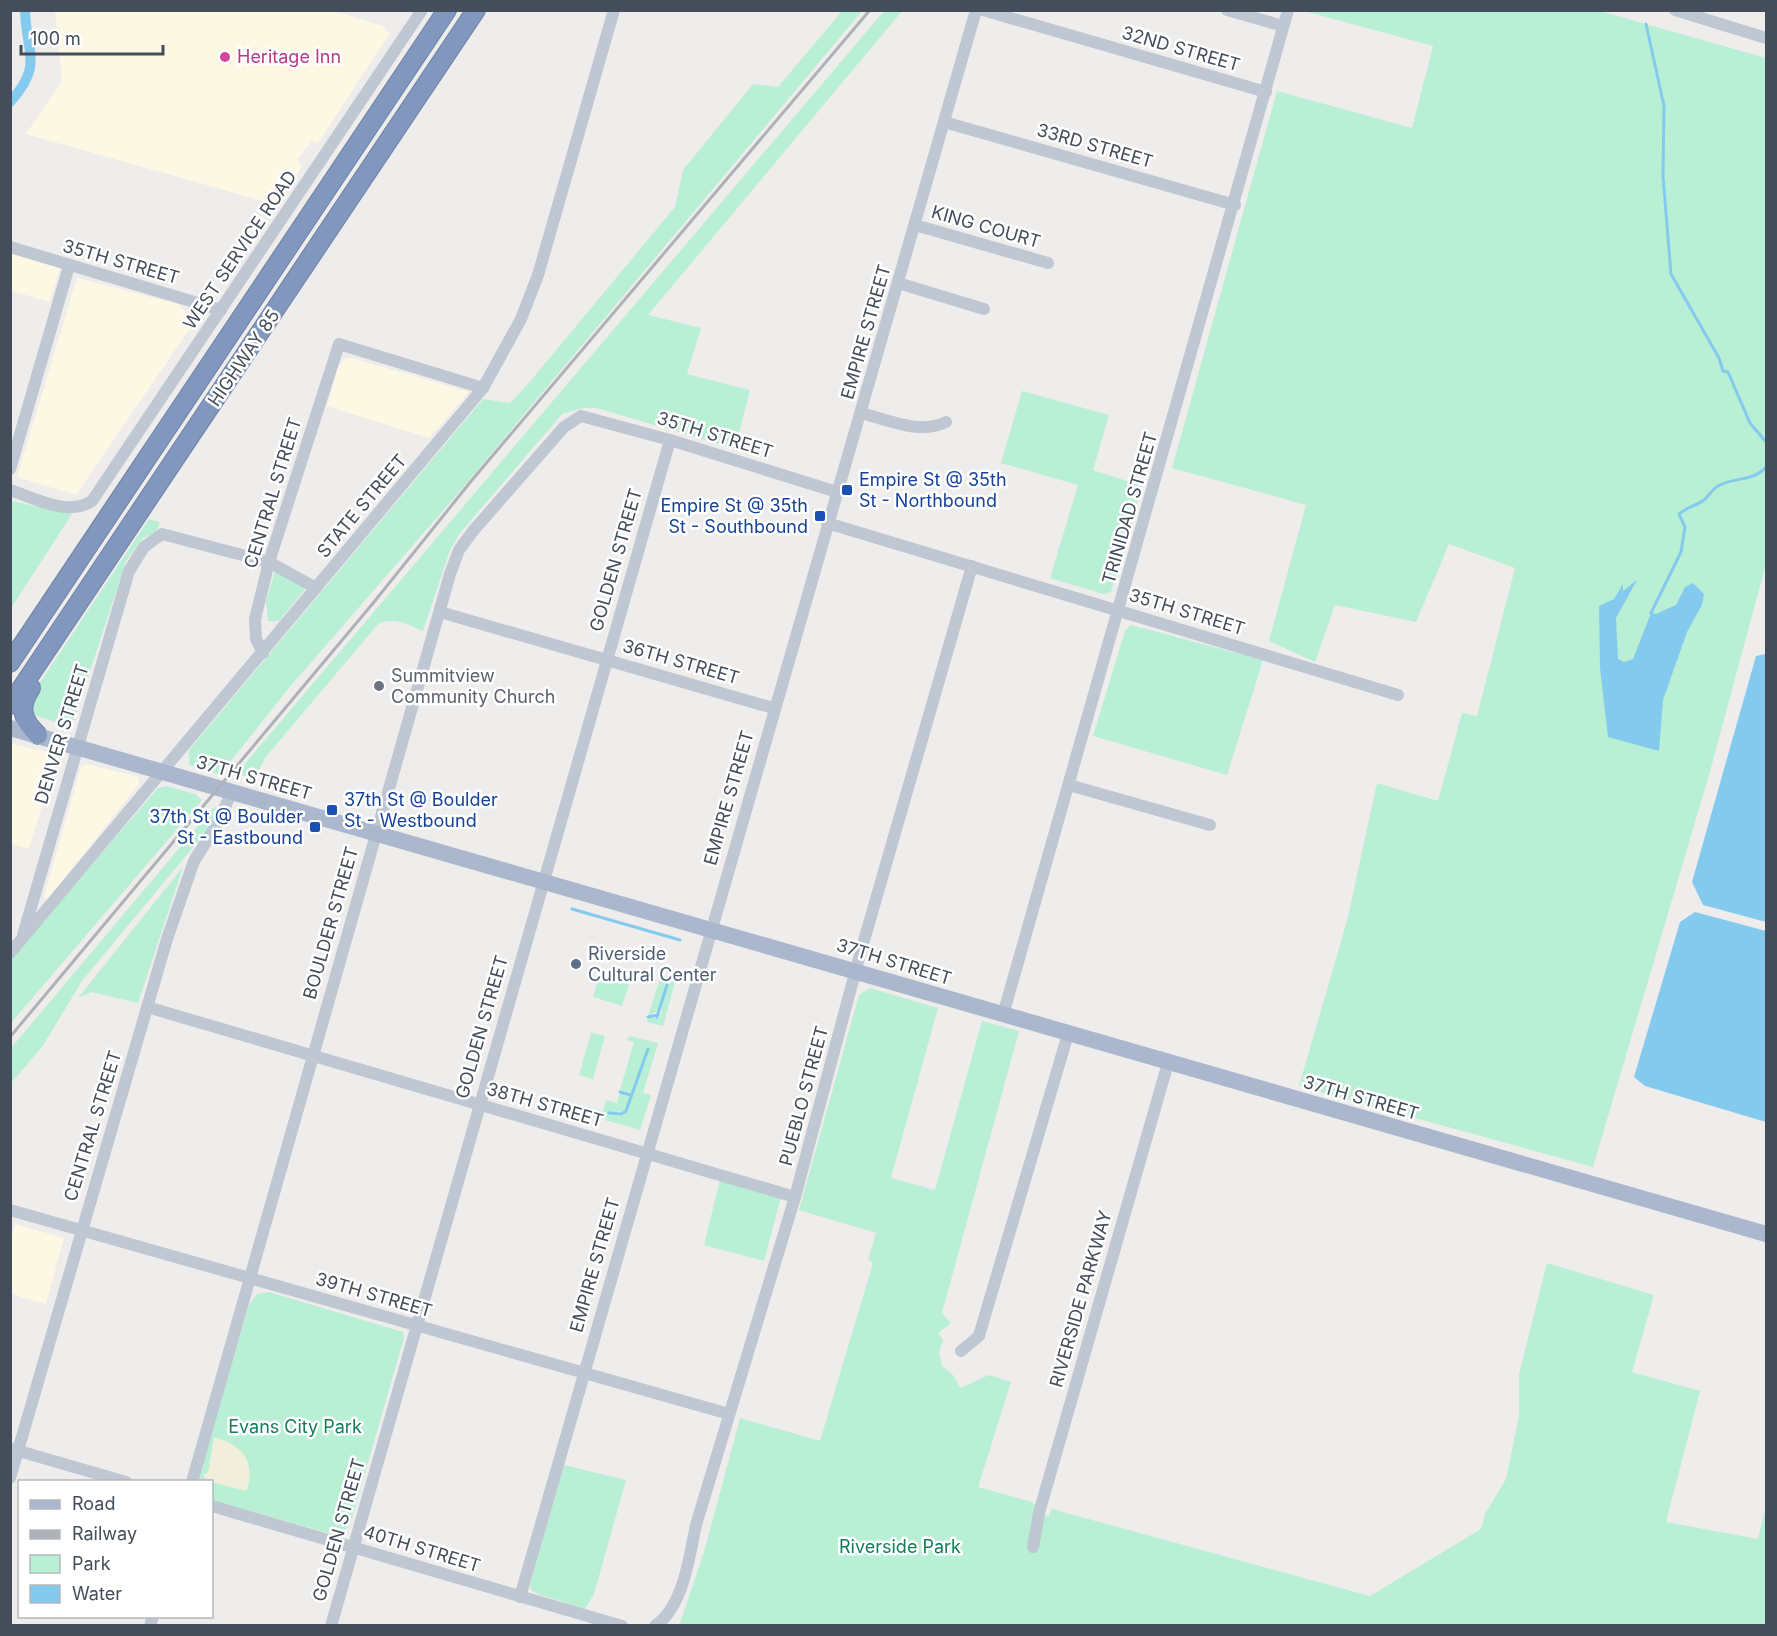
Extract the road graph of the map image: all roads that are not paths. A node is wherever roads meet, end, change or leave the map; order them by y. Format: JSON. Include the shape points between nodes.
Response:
{"nodes":[{"id":1,"x":422,"y":10,"type":"edge"},
{"id":2,"x":447,"y":10,"type":"edge"},
{"id":3,"x":476,"y":10,"type":"edge"},
{"id":4,"x":614,"y":10,"type":"edge"},
{"id":5,"x":976,"y":10,"type":"edge"},
{"id":6,"x":983,"y":10,"type":"edge"},
{"id":7,"x":1227,"y":10,"type":"edge"},
{"id":8,"x":1288,"y":10,"type":"edge"},
{"id":9,"x":1675,"y":10,"type":"edge"},
{"id":10,"x":1283,"y":26,"type":"junction"},
{"id":11,"x":1767,"y":38,"type":"edge"},
{"id":12,"x":1266,"y":92,"type":"junction"},
{"id":13,"x":944,"y":122,"type":"junction"},
{"id":14,"x":1235,"y":205,"type":"junction"},
{"id":15,"x":915,"y":225,"type":"junction"},
{"id":16,"x":10,"y":247,"type":"edge"},
{"id":17,"x":1048,"y":263,"type":"dead end"},
{"id":18,"x":69,"y":266,"type":"junction"},
{"id":19,"x":898,"y":283,"type":"junction"},
{"id":20,"x":984,"y":309,"type":"dead end"},
{"id":21,"x":221,"y":310,"type":"junction"},
{"id":22,"x":483,"y":388,"type":"junction"},
{"id":23,"x":861,"y":412,"type":"junction"},
{"id":24,"x":581,"y":416,"type":"joint"},
{"id":25,"x":946,"y":422,"type":"dead end"},
{"id":26,"x":670,"y":440,"type":"junction"},
{"id":27,"x":10,"y":469,"type":"edge"},
{"id":28,"x":10,"y":490,"type":"edge"},
{"id":29,"x":837,"y":492,"type":"junction"},
{"id":30,"x":827,"y":524,"type":"junction"},
{"id":31,"x":269,"y":562,"type":"junction"},
{"id":32,"x":972,"y":567,"type":"junction"},
{"id":33,"x":97,"y":578,"type":"junction"},
{"id":34,"x":316,"y":588,"type":"junction"},
{"id":35,"x":1120,"y":610,"type":"junction"},
{"id":36,"x":440,"y":612,"type":"junction"},
{"id":37,"x":263,"y":653,"type":"junction"},
{"id":38,"x":607,"y":659,"type":"junction"},
{"id":39,"x":10,"y":663,"type":"edge"},
{"id":40,"x":1398,"y":695,"type":"dead end"},
{"id":41,"x":10,"y":705,"type":"edge"},
{"id":42,"x":774,"y":708,"type":"junction"},
{"id":43,"x":10,"y":728,"type":"edge"},
{"id":44,"x":38,"y":735,"type":"junction"},
{"id":45,"x":76,"y":746,"type":"junction"},
{"id":46,"x":162,"y":772,"type":"junction"},
{"id":47,"x":1069,"y":785,"type":"junction"},
{"id":48,"x":231,"y":793,"type":"junction"},
{"id":49,"x":1210,"y":825,"type":"dead end"},
{"id":50,"x":376,"y":834,"type":"junction"},
{"id":51,"x":542,"y":882,"type":"junction"},
{"id":52,"x":710,"y":929,"type":"junction"},
{"id":53,"x":21,"y":941,"type":"junction"},
{"id":54,"x":10,"y":953,"type":"edge"},
{"id":55,"x":856,"y":971,"type":"junction"},
{"id":56,"x":147,"y":1007,"type":"junction"},
{"id":57,"x":1003,"y":1015,"type":"junction"},
{"id":58,"x":1068,"y":1034,"type":"junction"},
{"id":59,"x":312,"y":1056,"type":"junction"},
{"id":60,"x":1168,"y":1063,"type":"junction"},
{"id":61,"x":478,"y":1104,"type":"junction"},
{"id":62,"x":646,"y":1154,"type":"junction"},
{"id":63,"x":795,"y":1197,"type":"junction"},
{"id":64,"x":10,"y":1210,"type":"edge"},
{"id":65,"x":81,"y":1231,"type":"junction"},
{"id":66,"x":1767,"y":1234,"type":"edge"},
{"id":67,"x":249,"y":1278,"type":"junction"},
{"id":68,"x":416,"y":1325,"type":"junction"},
{"id":69,"x":961,"y":1351,"type":"dead end"},
{"id":70,"x":583,"y":1372,"type":"junction"},
{"id":71,"x":729,"y":1414,"type":"junction"},
{"id":72,"x":14,"y":1449,"type":"edge"},
{"id":73,"x":10,"y":1478,"type":"edge"},
{"id":74,"x":119,"y":1480,"type":"edge"},
{"id":75,"x":193,"y":1480,"type":"edge"},
{"id":76,"x":213,"y":1506,"type":"edge"},
{"id":77,"x":353,"y":1547,"type":"junction"},
{"id":78,"x":1033,"y":1547,"type":"dead end"},
{"id":79,"x":520,"y":1597,"type":"junction"},
{"id":80,"x":331,"y":1626,"type":"edge"},
{"id":81,"x":622,"y":1626,"type":"edge"},
{"id":82,"x":655,"y":1626,"type":"edge"}],
"edges":[{"from":1,"to":21,"type":"street","name":"WEST SERVICE ROAD"},
{"from":2,"to":39,"type":"highway","name":"HIGHWAY 85"},
{"from":3,"to":33,"type":"highway","name":"HIGHWAY 85"},
{"from":4,"to":22,"type":"street","name":"STATE STREET","via":[[538,275],[516,328]]},
{"from":5,"to":13,"type":"street","name":"EMPIRE STREET"},
{"from":6,"to":12,"type":"street","name":"32ND STREET"},
{"from":7,"to":10,"type":"street"},
{"from":8,"to":10,"type":"street","name":"TRINIDAD STREET"},
{"from":9,"to":11,"type":"street"},
{"from":10,"to":12,"type":"street","name":"TRINIDAD STREET"},
{"from":12,"to":14,"type":"street","name":"TRINIDAD STREET"},
{"from":13,"to":14,"type":"street","name":"33RD STREET"},
{"from":13,"to":15,"type":"street","name":"EMPIRE STREET"},
{"from":14,"to":35,"type":"street","name":"TRINIDAD STREET"},
{"from":15,"to":17,"type":"street","name":"KING COURT"},
{"from":15,"to":19,"type":"street","name":"EMPIRE STREET"},
{"from":16,"to":18,"type":"street","name":"35TH STREET"},
{"from":18,"to":21,"type":"street","name":"35TH STREET"},
{"from":18,"to":27,"type":"street"},
{"from":19,"to":20,"type":"street"},
{"from":19,"to":23,"type":"street","name":"EMPIRE STREET"},
{"from":21,"to":28,"type":"street","name":"WEST SERVICE ROAD","via":[[92,501],[66,508]]},
{"from":22,"to":31,"type":"street","name":"CENTRAL STREET","via":[[339,344]]},
{"from":22,"to":34,"type":"street","name":"STATE STREET"},
{"from":23,"to":25,"type":"street","via":[[910,426],[935,427]]},
{"from":23,"to":29,"type":"street","name":"EMPIRE STREET"},
{"from":24,"to":26,"type":"street","name":"35TH STREET"},
{"from":24,"to":36,"type":"street","name":"BOULDER STREET","via":[[564,427],[459,550]]},
{"from":26,"to":29,"type":"street","name":"35TH STREET"},
{"from":26,"to":38,"type":"street","name":"GOLDEN STREET"},
{"from":29,"to":30,"type":"street","name":"EMPIRE STREET"},
{"from":30,"to":32,"type":"street","name":"35TH STREET"},
{"from":30,"to":42,"type":"street","name":"EMPIRE STREET"},
{"from":31,"to":34,"type":"street"},
{"from":31,"to":37,"type":"street","name":"CENTRAL STREET","via":[[255,619],[256,639]]},
{"from":31,"to":45,"type":"street","name":"DENVER STREET","via":[[162,534],[148,542],[129,571]]},
{"from":32,"to":35,"type":"street","name":"35TH STREET"},
{"from":32,"to":55,"type":"street","name":"PUEBLO STREET"},
{"from":33,"to":41,"type":"highway","name":"HIGHWAY 85"},
{"from":33,"to":44,"type":"highway","via":[[86,605],[23,699],[24,718]]},
{"from":34,"to":37,"type":"street","name":"STATE STREET"},
{"from":35,"to":40,"type":"street","name":"35TH STREET"},
{"from":35,"to":47,"type":"street","name":"TRINIDAD STREET"},
{"from":36,"to":38,"type":"street","name":"36TH STREET"},
{"from":36,"to":50,"type":"street","name":"BOULDER STREET"},
{"from":37,"to":46,"type":"street","name":"STATE STREET"},
{"from":38,"to":42,"type":"street","name":"36TH STREET"},
{"from":38,"to":51,"type":"street","name":"GOLDEN STREET"},
{"from":42,"to":52,"type":"street","name":"EMPIRE STREET"},
{"from":43,"to":44,"type":"main road","name":"37TH STREET"},
{"from":44,"to":45,"type":"main road","name":"37TH STREET"},
{"from":45,"to":46,"type":"main road","name":"37TH STREET"},
{"from":45,"to":53,"type":"street","name":"DENVER STREET"},
{"from":46,"to":48,"type":"main road","name":"37TH STREET"},
{"from":46,"to":53,"type":"street","name":"STATE STREET"},
{"from":47,"to":49,"type":"street"},
{"from":47,"to":57,"type":"street","name":"TRINIDAD STREET"},
{"from":48,"to":50,"type":"main road","name":"37TH STREET"},
{"from":48,"to":56,"type":"street","name":"CENTRAL STREET","via":[[218,824],[194,861]]},
{"from":50,"to":51,"type":"main road","name":"37TH STREET"},
{"from":50,"to":59,"type":"street","name":"BOULDER STREET"},
{"from":51,"to":52,"type":"main road","name":"37TH STREET"},
{"from":51,"to":61,"type":"street","name":"GOLDEN STREET"},
{"from":52,"to":55,"type":"main road","name":"37TH STREET"},
{"from":52,"to":62,"type":"street","name":"EMPIRE STREET"},
{"from":53,"to":54,"type":"street","name":"STATE STREET"},
{"from":55,"to":57,"type":"main road","name":"37TH STREET"},
{"from":55,"to":63,"type":"street","name":"PUEBLO STREET"},
{"from":56,"to":59,"type":"street","name":"38TH STREET"},
{"from":56,"to":65,"type":"street","name":"CENTRAL STREET"},
{"from":57,"to":58,"type":"main road","name":"37TH STREET"},
{"from":58,"to":60,"type":"main road","name":"37TH STREET"},
{"from":58,"to":69,"type":"street","via":[[979,1336]]},
{"from":59,"to":61,"type":"street","name":"38TH STREET"},
{"from":59,"to":67,"type":"street","name":"BOULDER STREET"},
{"from":60,"to":66,"type":"main road","name":"37TH STREET"},
{"from":60,"to":78,"type":"street","name":"RIVERSIDE PARKWAY","via":[[1039,1513]]},
{"from":61,"to":62,"type":"street","name":"38TH STREET"},
{"from":61,"to":68,"type":"street","name":"GOLDEN STREET"},
{"from":62,"to":63,"type":"street","name":"38TH STREET"},
{"from":62,"to":70,"type":"street","name":"EMPIRE STREET"},
{"from":63,"to":71,"type":"street","name":"PUEBLO STREET"},
{"from":64,"to":65,"type":"street","name":"39TH STREET"},
{"from":65,"to":67,"type":"street","name":"39TH STREET"},
{"from":65,"to":72,"type":"street","name":"CENTRAL STREET"},
{"from":67,"to":68,"type":"street","name":"39TH STREET"},
{"from":67,"to":75,"type":"street","name":"BOULDER STREET"},
{"from":68,"to":70,"type":"street","name":"39TH STREET"},
{"from":68,"to":77,"type":"street","name":"GOLDEN STREET"},
{"from":70,"to":71,"type":"street","name":"39TH STREET"},
{"from":70,"to":79,"type":"street","name":"EMPIRE STREET"},
{"from":71,"to":82,"type":"street","name":"PUEBLO STREET","via":[[685,1574],[665,1619]]},
{"from":72,"to":73,"type":"street","name":"CENTRAL STREET"},
{"from":72,"to":74,"type":"street"},
{"from":76,"to":77,"type":"street","name":"40TH STREET"},
{"from":77,"to":79,"type":"street","name":"40TH STREET"},
{"from":77,"to":80,"type":"street","name":"GOLDEN STREET"},
{"from":79,"to":81,"type":"street","name":"40TH STREET"}]}
